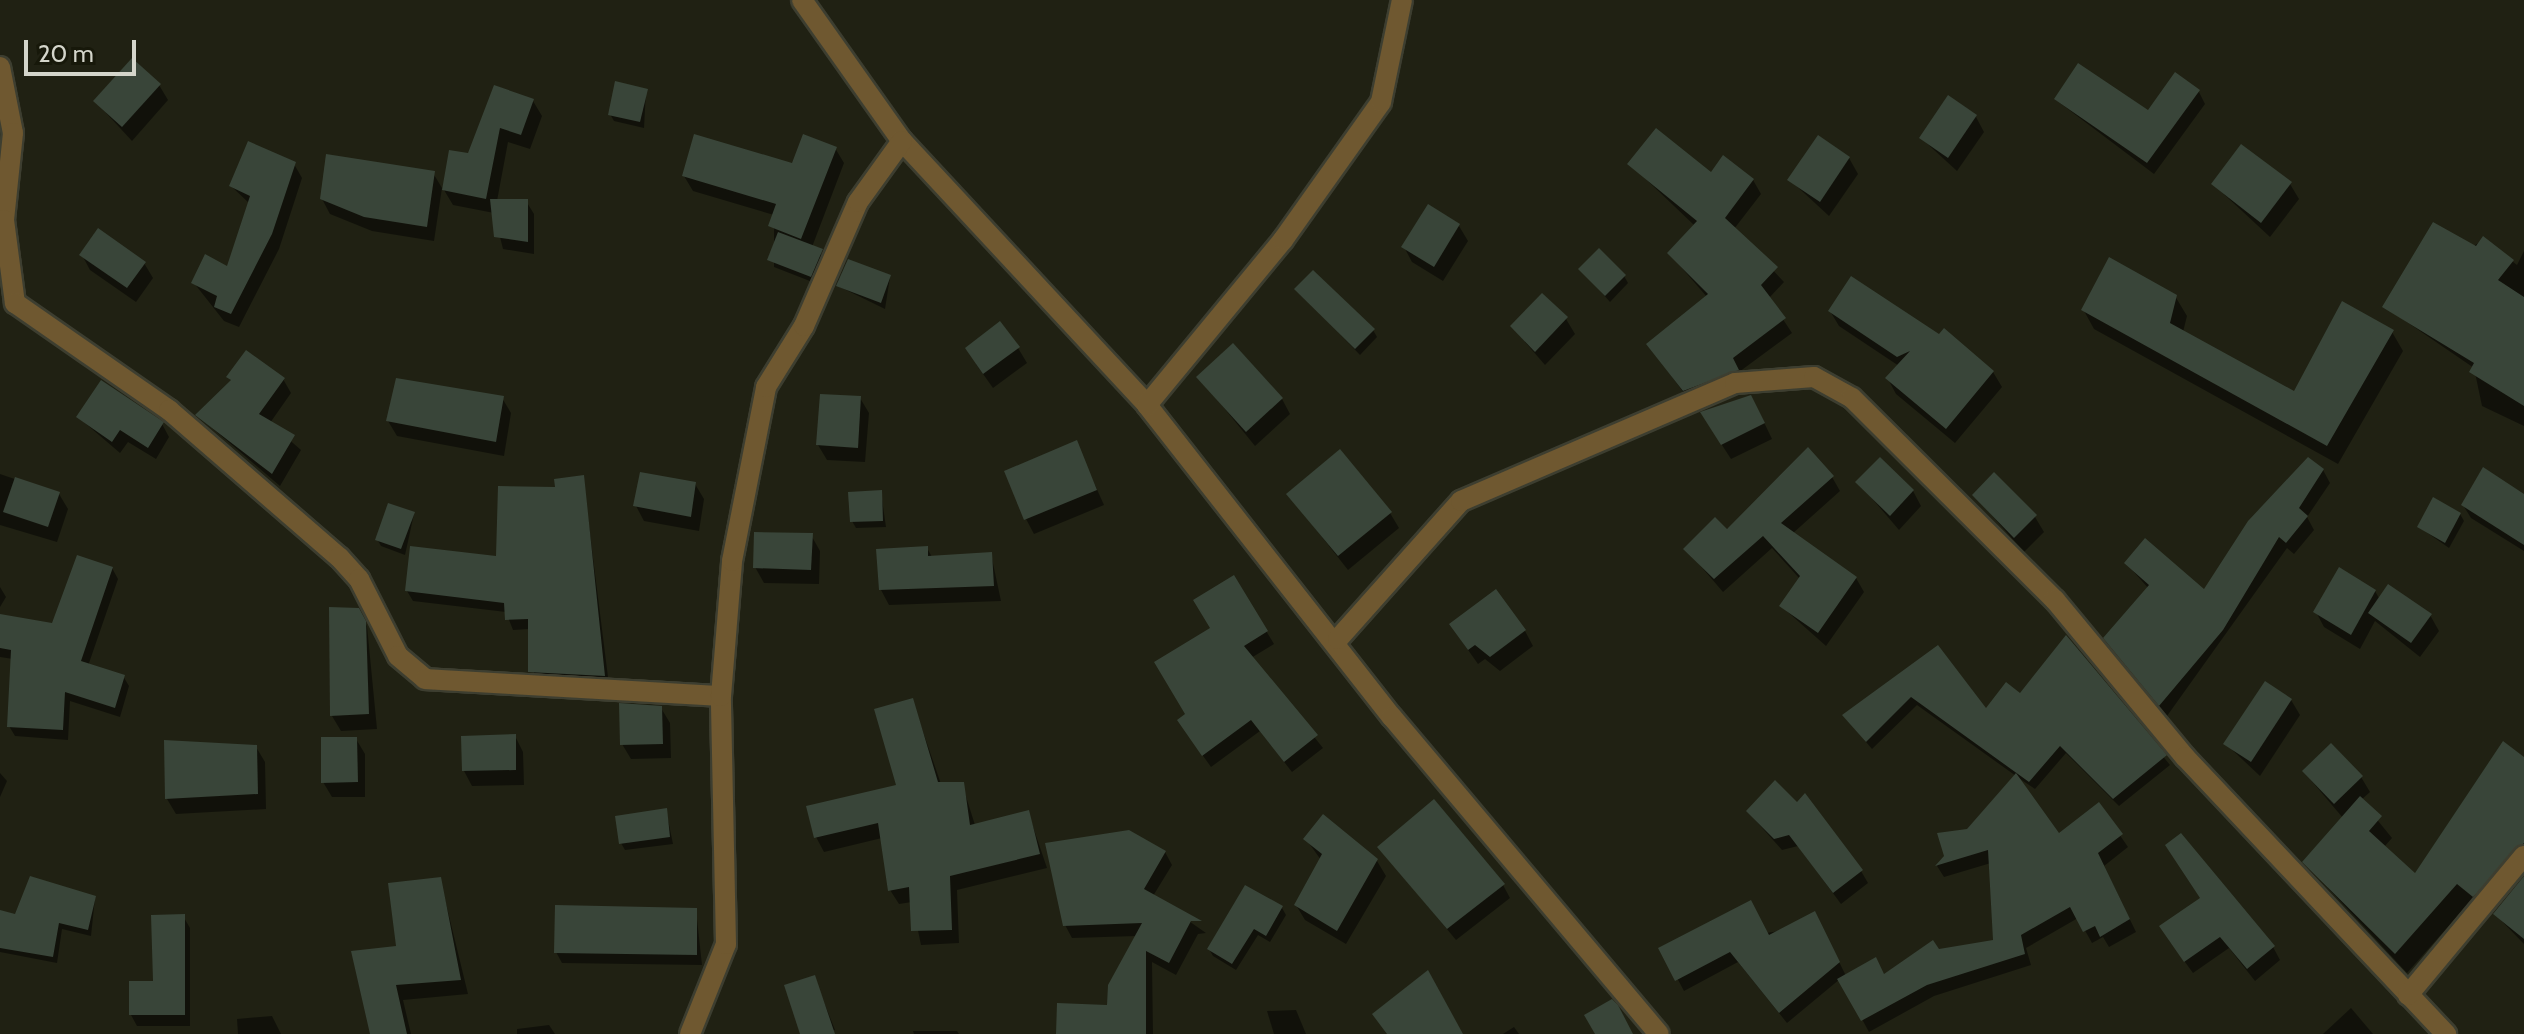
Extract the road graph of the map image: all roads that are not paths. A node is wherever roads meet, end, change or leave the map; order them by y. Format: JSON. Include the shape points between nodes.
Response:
{"nodes":[{"id":1,"x":802,"y":0,"type":"edge"},
{"id":2,"x":1402,"y":0,"type":"edge"},
{"id":3,"x":0,"y":67,"type":"edge"},
{"id":4,"x":902,"y":141,"type":"junction"},
{"id":5,"x":1147,"y":405,"type":"junction"},
{"id":6,"x":1338,"y":639,"type":"junction"},
{"id":7,"x":721,"y":696,"type":"junction"},
{"id":8,"x":2524,"y":856,"type":"edge"},
{"id":9,"x":2408,"y":995,"type":"junction"},
{"id":10,"x":690,"y":1034,"type":"edge"},
{"id":11,"x":1659,"y":1034,"type":"edge"},
{"id":12,"x":2446,"y":1034,"type":"edge"}],
"edges":[{"from":1,"to":4,"type":"street"},
{"from":2,"to":5,"type":"street","via":[[1381,102],[1283,240]]},
{"from":3,"to":7,"type":"street","via":[[13,133],[4,220],[15,303],[169,410],[281,515],[339,557],[359,579],[398,656],[425,679]]},
{"from":4,"to":5,"type":"street"},
{"from":4,"to":7,"type":"street","via":[[858,202],[804,326],[766,387],[732,561]]},
{"from":5,"to":6,"type":"street"},
{"from":6,"to":9,"type":"street","via":[[1461,501],[1735,383],[1814,377],[1852,398],[2055,600],[2185,757]]},
{"from":6,"to":11,"type":"street","via":[[1392,717]]},
{"from":7,"to":10,"type":"street","via":[[726,944]]},
{"from":8,"to":9,"type":"street"},
{"from":9,"to":12,"type":"street"}]}
